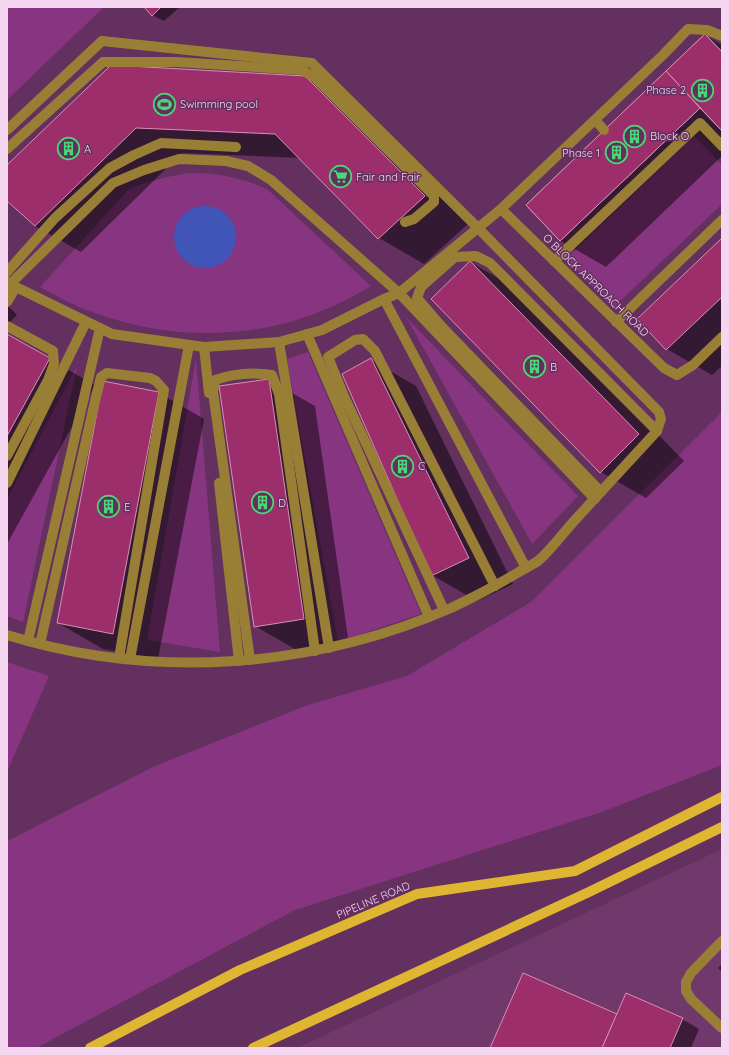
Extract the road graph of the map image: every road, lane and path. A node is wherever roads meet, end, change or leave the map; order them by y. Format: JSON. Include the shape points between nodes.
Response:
{"nodes":[{"id":1,"x":722,"y":36,"type":"edge"},
{"id":2,"x":595,"y":120,"type":"junction"},
{"id":3,"x":7,"y":130,"type":"edge"},
{"id":4,"x":604,"y":130,"type":"dead end"},
{"id":5,"x":236,"y":146,"type":"dead end"},
{"id":6,"x":722,"y":146,"type":"edge"},
{"id":7,"x":7,"y":149,"type":"edge"},
{"id":8,"x":501,"y":209,"type":"junction"},
{"id":9,"x":722,"y":220,"type":"edge"},
{"id":10,"x":405,"y":222,"type":"dead end"},
{"id":11,"x":478,"y":228,"type":"junction"},
{"id":12,"x":554,"y":261,"type":"junction"},
{"id":13,"x":7,"y":272,"type":"edge"},
{"id":14,"x":10,"y":284,"type":"edge"},
{"id":15,"x":399,"y":293,"type":"junction"},
{"id":16,"x":384,"y":299,"type":"junction"},
{"id":17,"x":7,"y":302,"type":"edge"},
{"id":18,"x":86,"y":322,"type":"junction"},
{"id":19,"x":616,"y":322,"type":"junction"},
{"id":20,"x":7,"y":326,"type":"edge"},
{"id":21,"x":100,"y":328,"type":"junction"},
{"id":22,"x":307,"y":334,"type":"junction"},
{"id":23,"x":722,"y":337,"type":"edge"},
{"id":24,"x":279,"y":342,"type":"junction"},
{"id":25,"x":189,"y":345,"type":"junction"},
{"id":26,"x":204,"y":347,"type":"junction"},
{"id":27,"x":657,"y":431,"type":"junction"},
{"id":28,"x":7,"y":456,"type":"edge"},
{"id":29,"x":7,"y":483,"type":"edge"},
{"id":30,"x":598,"y":495,"type":"junction"},
{"id":31,"x":526,"y":568,"type":"junction"},
{"id":32,"x":495,"y":586,"type":"junction"},
{"id":33,"x":444,"y":610,"type":"junction"},
{"id":34,"x":429,"y":617,"type":"junction"},
{"id":35,"x":7,"y":634,"type":"edge"},
{"id":36,"x":28,"y":641,"type":"junction"},
{"id":37,"x":40,"y":644,"type":"junction"},
{"id":38,"x":329,"y":648,"type":"junction"},
{"id":39,"x":314,"y":651,"type":"junction"},
{"id":40,"x":119,"y":658,"type":"junction"},
{"id":41,"x":130,"y":659,"type":"junction"},
{"id":42,"x":250,"y":660,"type":"junction"},
{"id":43,"x":239,"y":661,"type":"junction"},
{"id":44,"x":722,"y":797,"type":"edge"},
{"id":45,"x":722,"y":827,"type":"edge"},
{"id":46,"x":722,"y":941,"type":"edge"},
{"id":47,"x":722,"y":1028,"type":"edge"},
{"id":48,"x":90,"y":1048,"type":"edge"},
{"id":49,"x":253,"y":1048,"type":"edge"}],
"edges":[{"from":1,"to":2,"type":"street","via":[[707,30],[688,29]]},
{"from":2,"to":4,"type":"street"},
{"from":2,"to":8,"type":"street"},
{"from":3,"to":11,"type":"street","via":[[102,41],[312,63]]},
{"from":5,"to":13,"type":"street","via":[[161,143],[110,168],[55,218]]},
{"from":6,"to":12,"type":"street","via":[[700,123]]},
{"from":7,"to":10,"type":"street","via":[[103,62],[177,62],[301,70],[313,76],[434,196],[434,202],[414,219]]},
{"from":8,"to":11,"type":"street"},
{"from":8,"to":12,"type":"street","name":"O BLOCK APPROACH ROAD"},
{"from":9,"to":19,"type":"street"},
{"from":11,"to":15,"type":"street"},
{"from":11,"to":27,"type":"street","via":[[659,412],[661,419]]},
{"from":12,"to":19,"type":"street","name":"O BLOCK APPROACH ROAD"},
{"from":14,"to":15,"type":"street","via":[[113,183],[179,159],[226,161],[248,166],[271,180]]},
{"from":14,"to":17,"type":"street"},
{"from":14,"to":18,"type":"street"},
{"from":15,"to":16,"type":"street"},
{"from":15,"to":30,"type":"street"},
{"from":16,"to":22,"type":"street","via":[[322,330]]},
{"from":16,"to":31,"type":"street"},
{"from":18,"to":21,"type":"street"},
{"from":18,"to":29,"type":"street"},
{"from":19,"to":23,"type":"street","name":"O BLOCK APPROACH ROAD","via":[[664,368],[677,375],[693,365]]},
{"from":20,"to":28,"type":"street","via":[[53,351],[54,364]]},
{"from":21,"to":25,"type":"street","via":[[112,334]]},
{"from":21,"to":36,"type":"street"},
{"from":22,"to":24,"type":"street"},
{"from":22,"to":34,"type":"street"},
{"from":24,"to":26,"type":"street"},
{"from":24,"to":38,"type":"street"},
{"from":25,"to":26,"type":"street"},
{"from":25,"to":41,"type":"street"},
{"from":26,"to":43,"type":"street"},
{"from":27,"to":30,"type":"street"},
{"from":27,"to":30,"type":"street","via":[[490,263],[476,256],[455,257],[421,286],[417,298]]},
{"from":30,"to":31,"type":"street","via":[[538,560]]},
{"from":31,"to":32,"type":"street"},
{"from":32,"to":33,"type":"street"},
{"from":32,"to":33,"type":"street","via":[[375,351],[363,339],[355,340],[328,357]]},
{"from":33,"to":34,"type":"street"},
{"from":34,"to":38,"type":"street"},
{"from":35,"to":36,"type":"street"},
{"from":36,"to":37,"type":"street"},
{"from":37,"to":40,"type":"street"},
{"from":37,"to":40,"type":"street","via":[[101,377],[106,372],[150,378],[164,390]]},
{"from":38,"to":39,"type":"street"},
{"from":39,"to":42,"type":"street"},
{"from":39,"to":42,"type":"street","via":[[279,394],[272,375],[258,373],[222,378],[215,380],[213,392]]},
{"from":40,"to":41,"type":"street"},
{"from":41,"to":43,"type":"street","via":[[189,663]]},
{"from":42,"to":43,"type":"street"},
{"from":44,"to":48,"type":"main road","name":"PIPELINE ROAD","via":[[575,871],[417,894],[240,970]]},
{"from":45,"to":49,"type":"main road","via":[[589,892]]},
{"from":46,"to":47,"type":"street","via":[[691,973],[686,982],[686,991]]}]}
